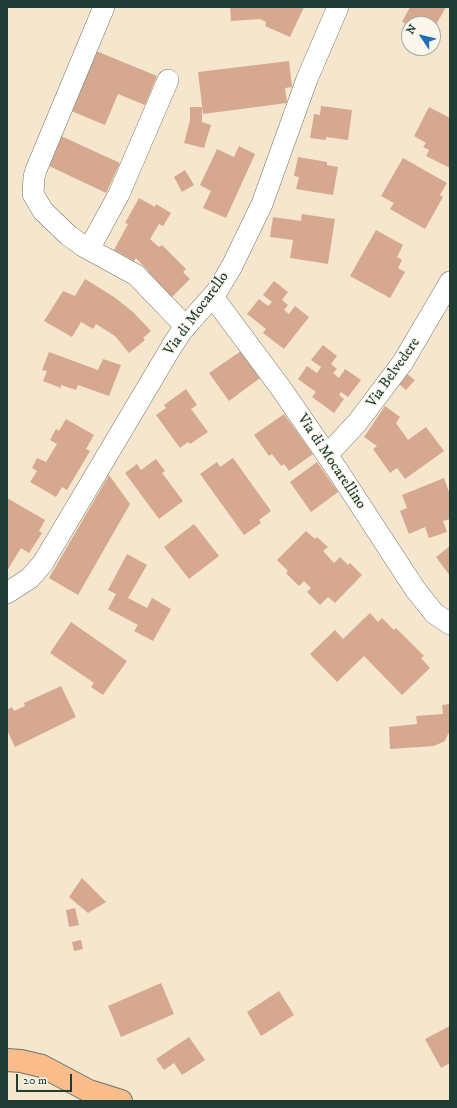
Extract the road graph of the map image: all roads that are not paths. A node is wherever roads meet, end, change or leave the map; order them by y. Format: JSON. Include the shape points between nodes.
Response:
{"nodes":[{"id":1,"x":104,"y":7,"type":"edge"},
{"id":2,"x":338,"y":7,"type":"edge"},
{"id":3,"x":168,"y":80,"type":"dead end"},
{"id":4,"x":89,"y":249,"type":"junction"},
{"id":5,"x":450,"y":282,"type":"edge"},
{"id":6,"x":213,"y":297,"type":"junction"},
{"id":7,"x":442,"y":314,"type":"edge"},
{"id":8,"x":186,"y":327,"type":"junction"},
{"id":9,"x":327,"y":455,"type":"junction"},
{"id":10,"x":9,"y":596,"type":"edge"},
{"id":11,"x":450,"y":624,"type":"edge"},
{"id":12,"x":7,"y":1060,"type":"edge"},
{"id":13,"x":121,"y":1101,"type":"edge"}],
"edges":[{"from":1,"to":4,"type":"street","via":[[36,170],[32,187],[36,201],[43,210],[68,235]]},
{"from":2,"to":6,"type":"street","name":"Via di Mocarello","via":[[307,79],[256,217],[232,266]]},
{"from":3,"to":4,"type":"street","via":[[119,194]]},
{"from":4,"to":8,"type":"street","via":[[136,275]]},
{"from":5,"to":7,"type":"street","name":"Via Belvedere"},
{"from":6,"to":8,"type":"street","name":"Via di Mocarello"},
{"from":6,"to":9,"type":"street","name":"Via di Mocarellino"},
{"from":7,"to":9,"type":"street","name":"Via Belvedere","via":[[412,349],[357,423]]},
{"from":8,"to":10,"type":"street","name":"Via di Mocarello","via":[[155,373],[50,552],[37,570]]},
{"from":9,"to":11,"type":"street","name":"Via di Mocarellino","via":[[415,589],[434,613]]},
{"from":12,"to":13,"type":"main road","via":[[21,1060],[42,1066],[89,1091]]}]}
